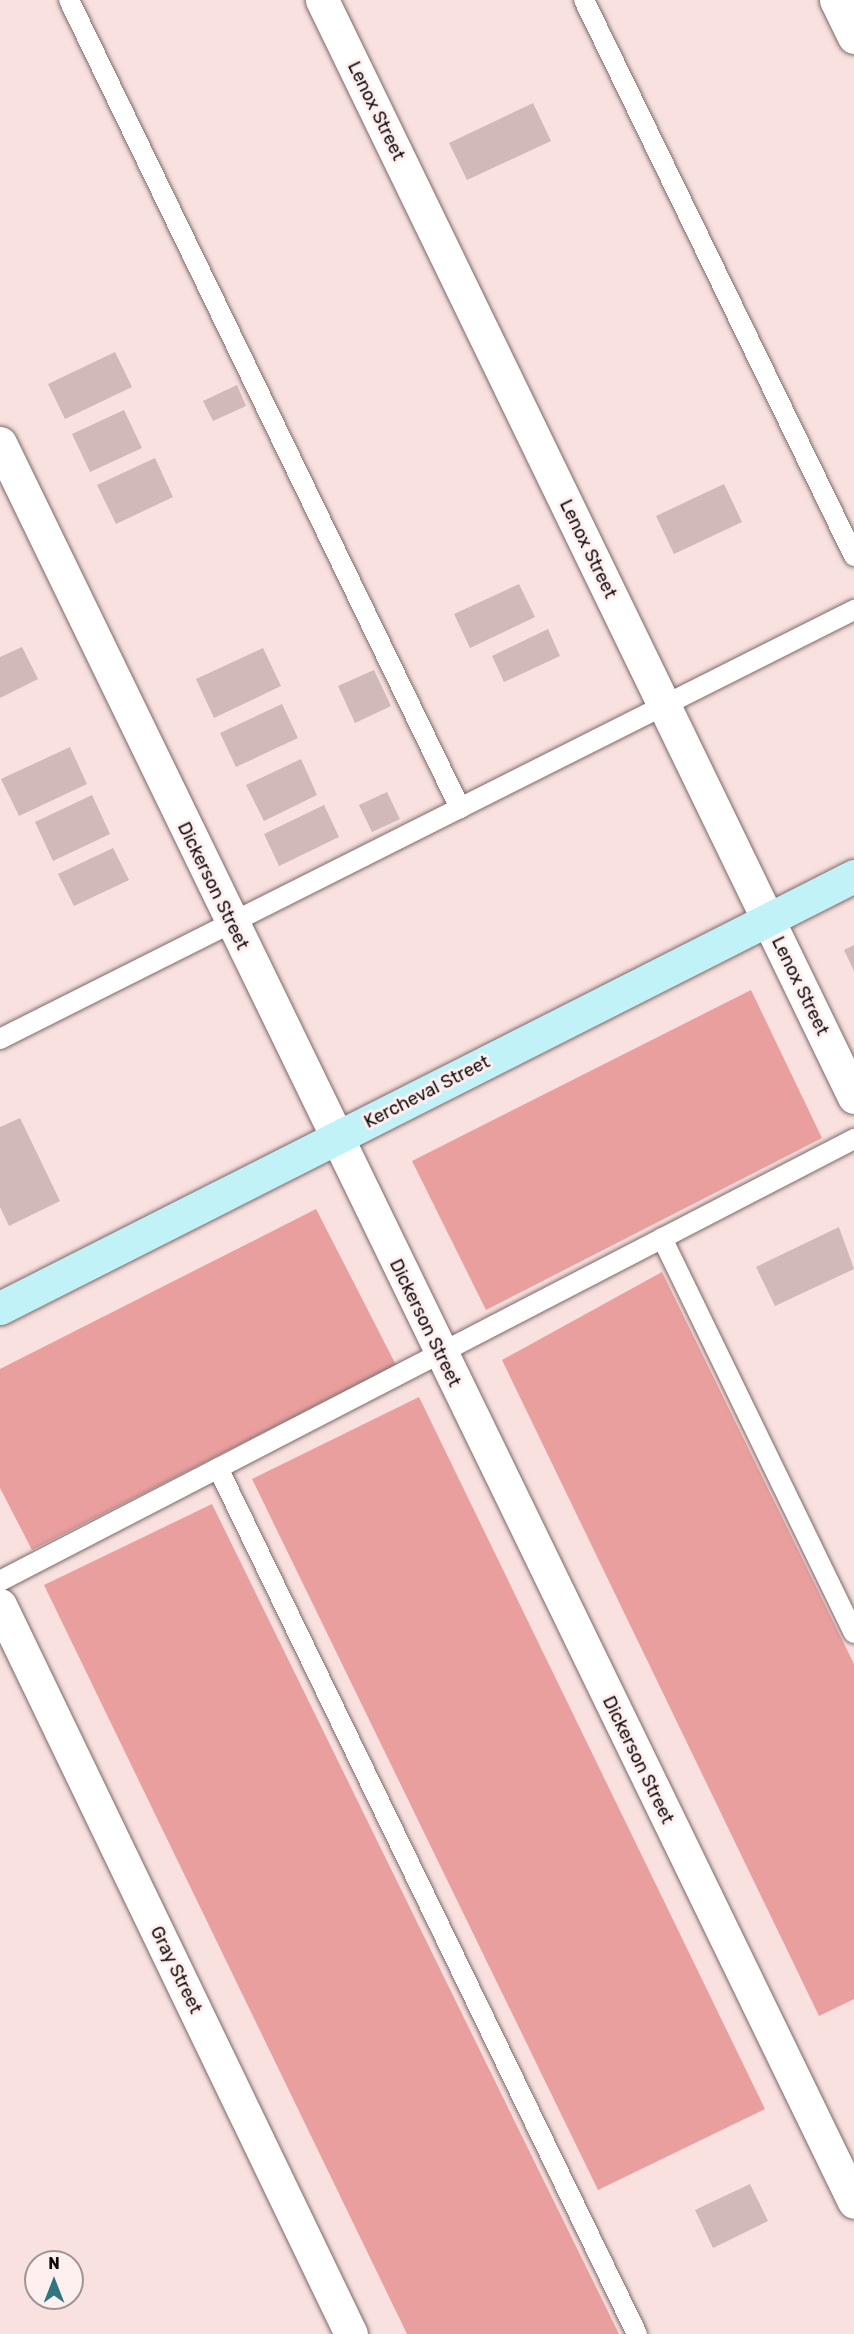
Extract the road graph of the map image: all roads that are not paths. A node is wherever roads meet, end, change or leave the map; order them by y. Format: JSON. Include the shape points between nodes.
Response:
{"nodes":[{"id":1,"x":69,"y":0,"type":"edge"},
{"id":2,"x":322,"y":0,"type":"edge"},
{"id":3,"x":584,"y":0,"type":"edge"},
{"id":4,"x":836,"y":0,"type":"edge"},
{"id":5,"x":854,"y":38,"type":"edge"},
{"id":6,"x":0,"y":443,"type":"edge"},
{"id":7,"x":854,"y":556,"type":"edge"},
{"id":8,"x":854,"y":610,"type":"edge"},
{"id":9,"x":663,"y":704,"type":"junction"},
{"id":10,"x":460,"y":808,"type":"junction"},
{"id":11,"x":854,"y":876,"type":"edge"},
{"id":12,"x":768,"y":920,"type":"junction"},
{"id":13,"x":232,"y":925,"type":"junction"},
{"id":14,"x":0,"y":1039,"type":"edge"},
{"id":15,"x":854,"y":1097,"type":"edge"},
{"id":16,"x":336,"y":1138,"type":"junction"},
{"id":17,"x":854,"y":1139,"type":"edge"},
{"id":18,"x":662,"y":1238,"type":"junction"},
{"id":19,"x":0,"y":1308,"type":"edge"},
{"id":20,"x":440,"y":1353,"type":"junction"},
{"id":21,"x":218,"y":1468,"type":"junction"},
{"id":22,"x":0,"y":1581,"type":"edge"},
{"id":23,"x":0,"y":1605,"type":"edge"},
{"id":24,"x":854,"y":1633,"type":"edge"},
{"id":25,"x":854,"y":2202,"type":"edge"},
{"id":26,"x":351,"y":2334,"type":"edge"},
{"id":27,"x":637,"y":2334,"type":"edge"}],
"edges":[{"from":1,"to":10,"type":"lane"},
{"from":2,"to":9,"type":"street","name":"Lenox Street"},
{"from":3,"to":7,"type":"lane"},
{"from":4,"to":5,"type":"street"},
{"from":6,"to":13,"type":"street","name":"Dickerson Street"},
{"from":8,"to":9,"type":"lane"},
{"from":9,"to":10,"type":"lane"},
{"from":9,"to":12,"type":"street","name":"Lenox Street"},
{"from":10,"to":13,"type":"lane"},
{"from":11,"to":12,"type":"street","name":"Kercheval Street"},
{"from":12,"to":15,"type":"street","name":"Lenox Street"},
{"from":12,"to":16,"type":"street","name":"Kercheval Street"},
{"from":13,"to":14,"type":"lane"},
{"from":13,"to":16,"type":"street","name":"Dickerson Street"},
{"from":16,"to":19,"type":"street","name":"Kercheval Street"},
{"from":16,"to":20,"type":"street","name":"Dickerson Street"},
{"from":17,"to":18,"type":"lane"},
{"from":18,"to":20,"type":"lane"},
{"from":18,"to":24,"type":"lane"},
{"from":20,"to":21,"type":"lane"},
{"from":20,"to":25,"type":"street","name":"Dickerson Street"},
{"from":21,"to":22,"type":"lane"},
{"from":21,"to":27,"type":"lane"},
{"from":23,"to":26,"type":"street","name":"Gray Street"}]}
